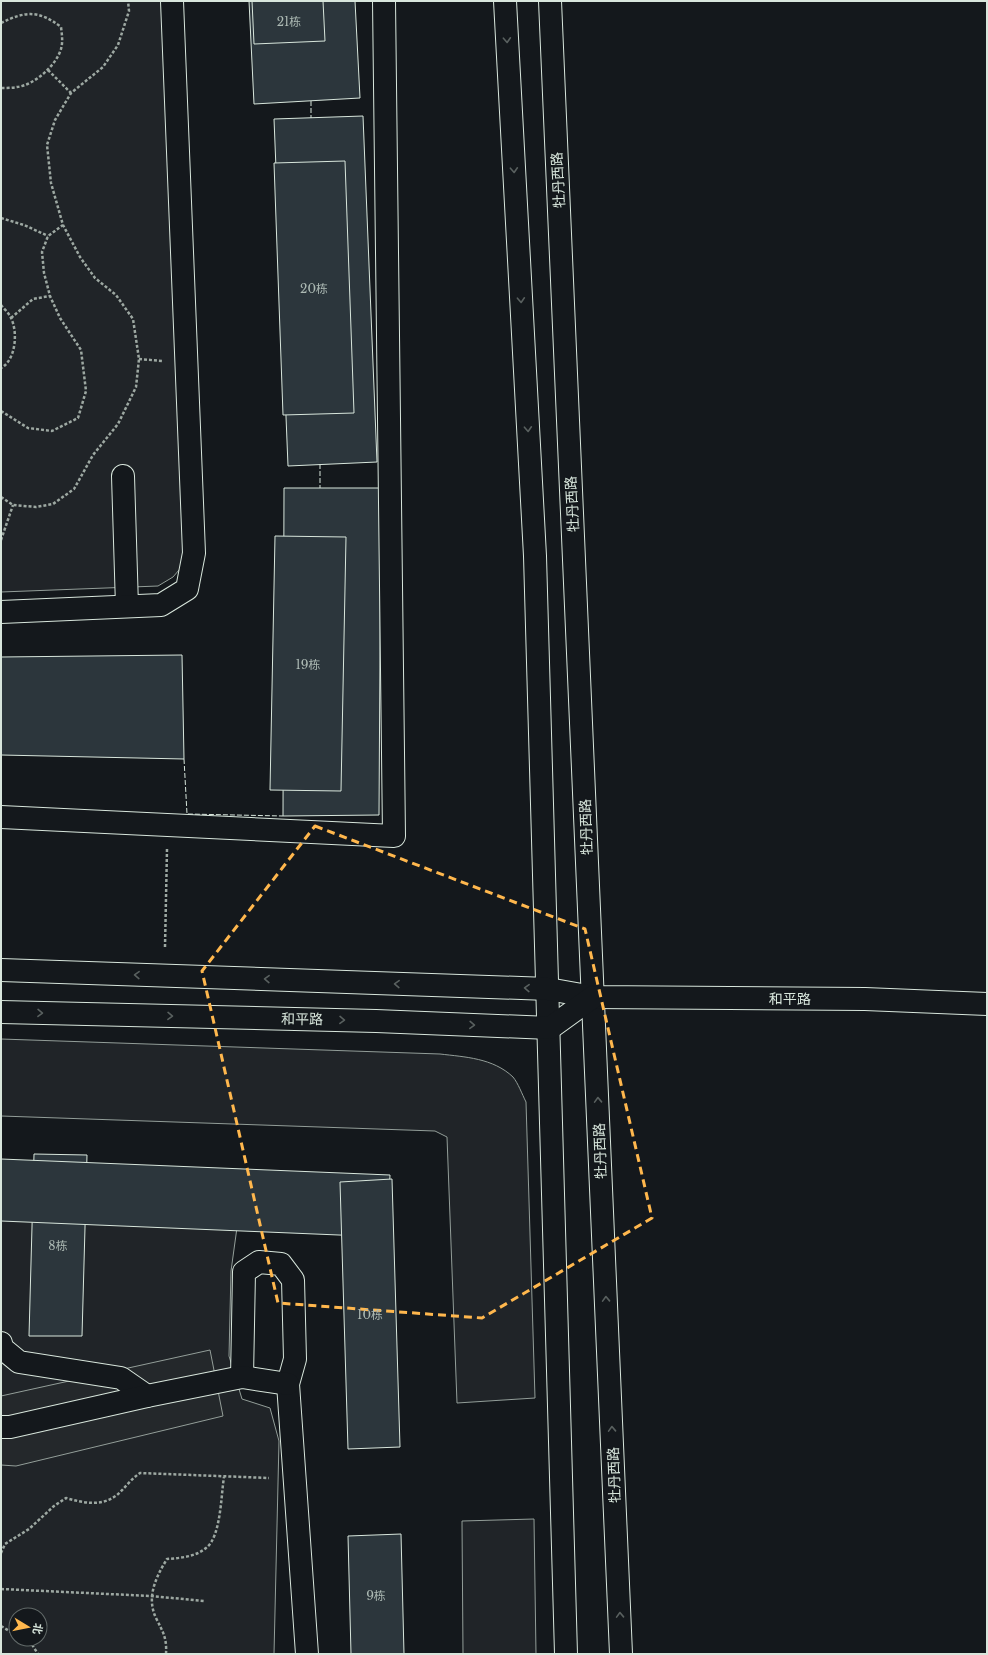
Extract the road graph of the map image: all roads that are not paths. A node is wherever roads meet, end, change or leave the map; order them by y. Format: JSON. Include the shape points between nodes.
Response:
{"nodes":[{"id":1,"x":172,"y":1,"type":"edge"},
{"id":2,"x":384,"y":1,"type":"edge"},
{"id":3,"x":505,"y":1,"type":"edge"},
{"id":4,"x":550,"y":1,"type":"edge"},
{"id":5,"x":123,"y":476,"type":"dead end"},
{"id":6,"x":127,"y":606,"type":"junction"},
{"id":7,"x":1,"y":612,"type":"edge"},
{"id":8,"x":1,"y":817,"type":"edge"},
{"id":9,"x":1,"y":970,"type":"edge"},
{"id":10,"x":548,"y":989,"type":"junction"},
{"id":11,"x":593,"y":997,"type":"junction"},
{"id":12,"x":987,"y":1004,"type":"edge"},
{"id":13,"x":1,"y":1012,"type":"edge"},
{"id":14,"x":550,"y":1028,"type":"junction"},
{"id":15,"x":1,"y":1343,"type":"edge"},
{"id":16,"x":242,"y":1377,"type":"junction"},
{"id":17,"x":288,"y":1384,"type":"junction"},
{"id":18,"x":146,"y":1396,"type":"junction"},
{"id":19,"x":1,"y":1427,"type":"edge"},
{"id":20,"x":307,"y":1654,"type":"edge"},
{"id":21,"x":566,"y":1654,"type":"edge"},
{"id":22,"x":621,"y":1654,"type":"edge"}],
"edges":[{"from":1,"to":6,"type":"street","via":[[194,553],[187,589],[161,605]]},
{"from":2,"to":8,"type":"street","via":[[394,836]]},
{"from":3,"to":10,"type":"street","one_way":true,"via":[[535,556]]},
{"from":4,"to":11,"type":"street","name":"牡丹西路"},
{"from":5,"to":6,"type":"street"},
{"from":6,"to":7,"type":"street"},
{"from":10,"to":9,"type":"street","name":"和平路","one_way":true},
{"from":10,"to":11,"type":"street","name":"和平路"},
{"from":10,"to":14,"type":"street"},
{"from":11,"to":12,"type":"street","name":"和平路","via":[[866,999]]},
{"from":11,"to":14,"type":"street"},
{"from":22,"to":11,"type":"street","name":"牡丹西路","one_way":true},
{"from":13,"to":14,"type":"street","name":"和平路","one_way":true},
{"from":14,"to":21,"type":"street"},
{"from":15,"to":18,"type":"street","via":[[2,1348],[19,1362],[121,1378]]},
{"from":16,"to":17,"type":"street"},
{"from":16,"to":17,"type":"street","via":[[244,1272],[259,1262],[281,1264],[293,1280],[295,1359]]},
{"from":16,"to":18,"type":"street"},
{"from":17,"to":20,"type":"street"},
{"from":18,"to":19,"type":"street"}]}
